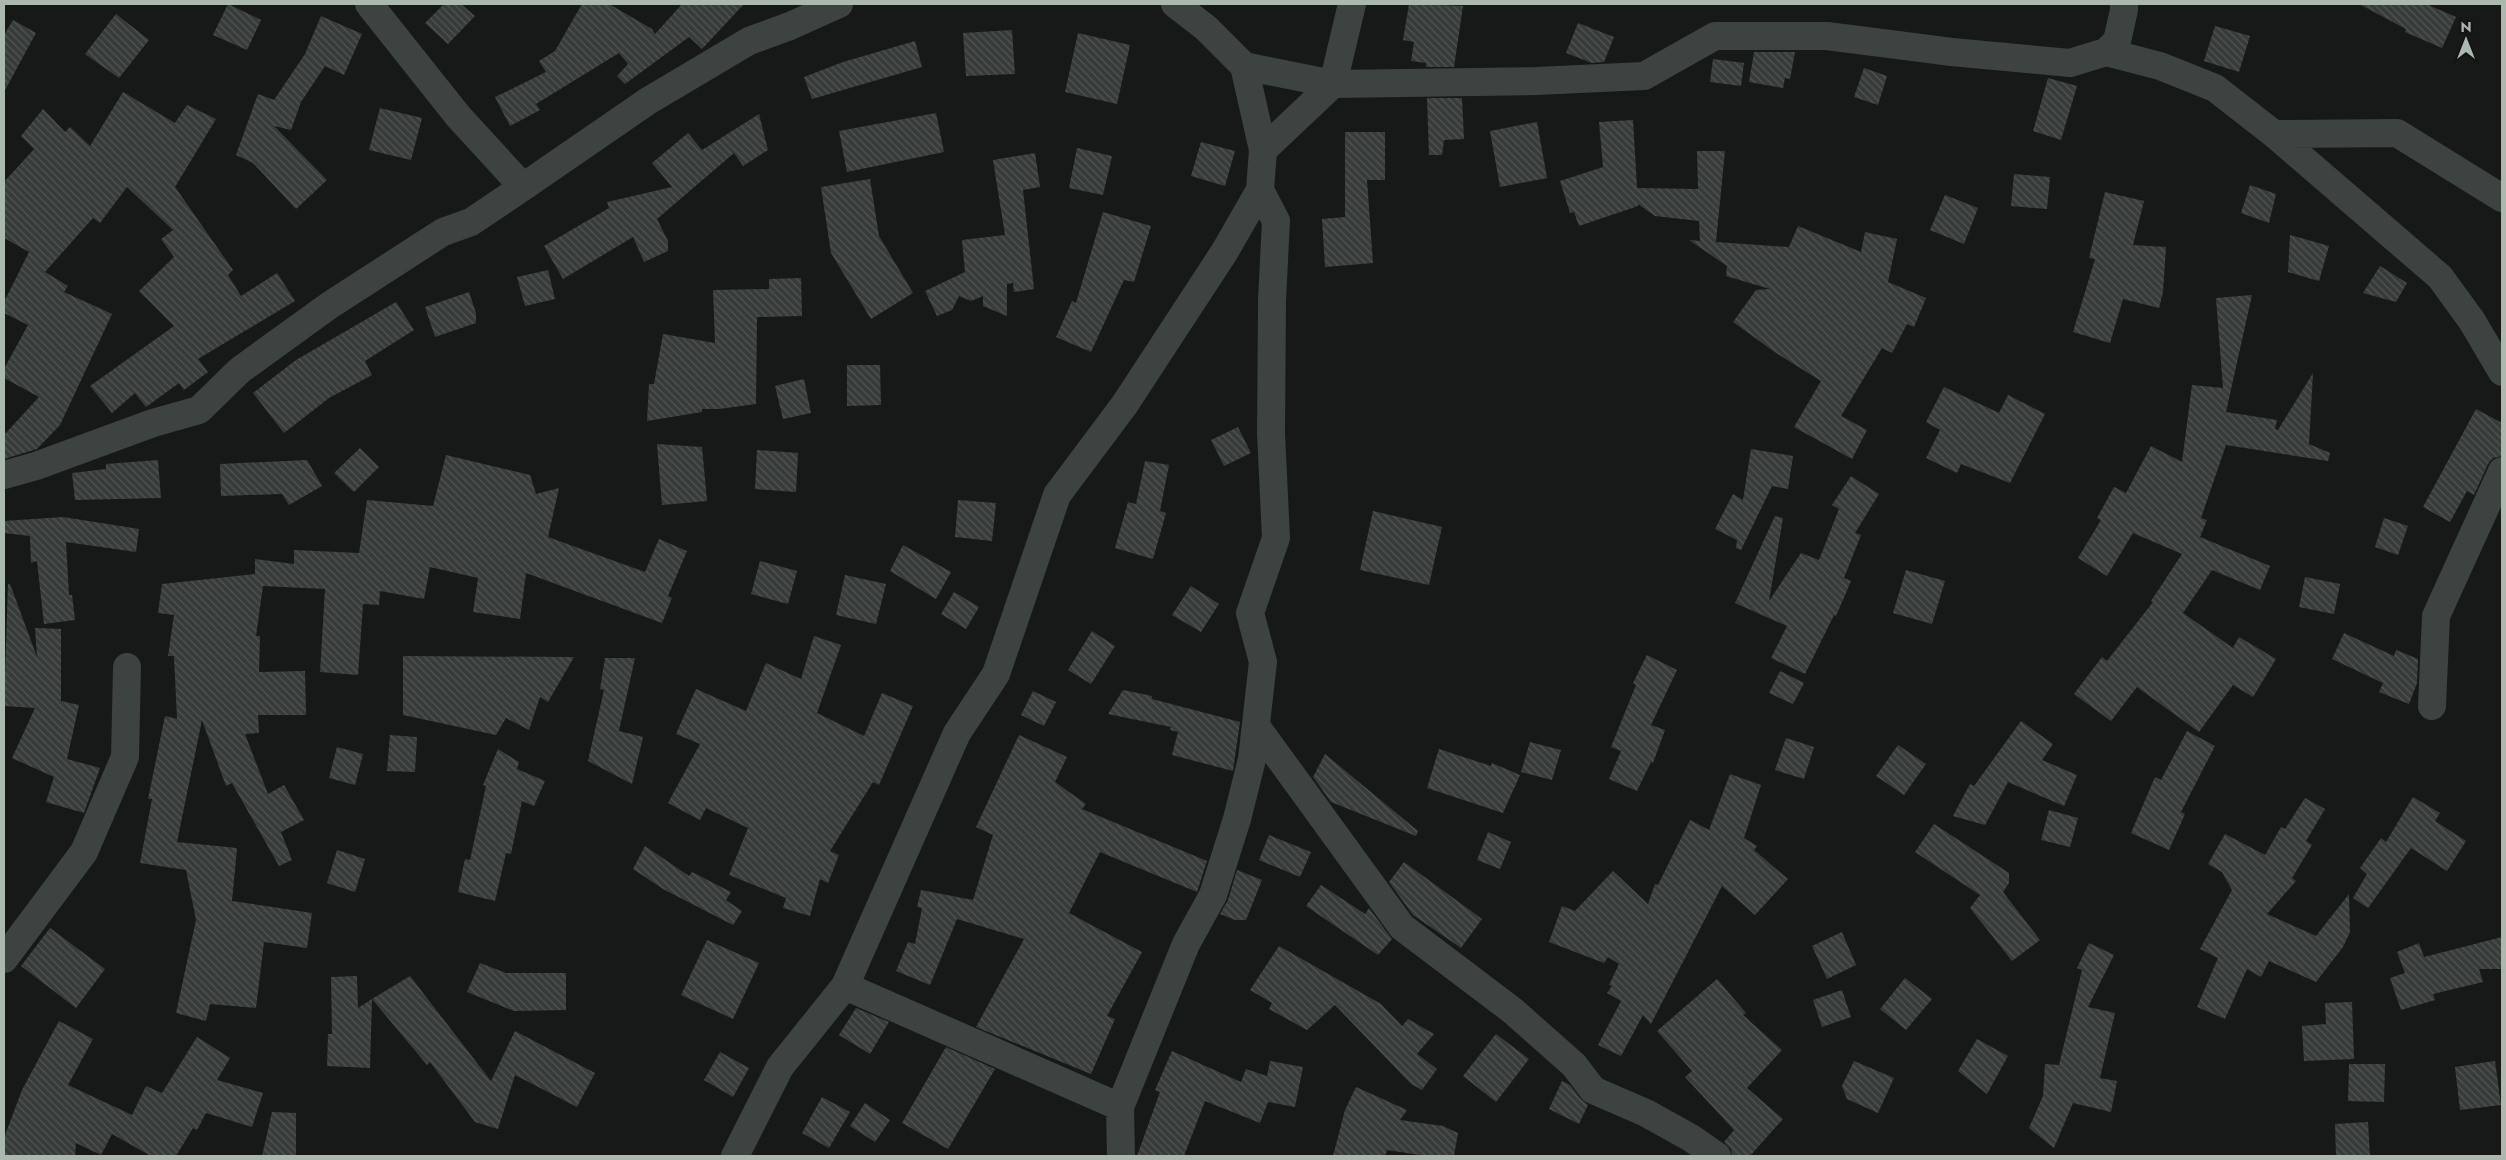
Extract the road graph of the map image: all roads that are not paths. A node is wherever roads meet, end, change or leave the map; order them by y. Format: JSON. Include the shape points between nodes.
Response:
{"nodes":[{"id":1,"x":369,"y":4,"type":"edge"},
{"id":2,"x":805,"y":4,"type":"edge"},
{"id":3,"x":839,"y":4,"type":"edge"},
{"id":4,"x":1175,"y":4,"type":"edge"},
{"id":5,"x":1352,"y":4,"type":"edge"},
{"id":6,"x":2124,"y":4,"type":"edge"},
{"id":7,"x":790,"y":26,"type":"junction"},
{"id":8,"x":2106,"y":52,"type":"junction"},
{"id":9,"x":1244,"y":66,"type":"junction"},
{"id":10,"x":1332,"y":84,"type":"junction"},
{"id":11,"x":2274,"y":134,"type":"junction"},
{"id":12,"x":1263,"y":150,"type":"junction"},
{"id":13,"x":522,"y":187,"type":"junction"},
{"id":14,"x":1260,"y":190,"type":"junction"},
{"id":15,"x":2502,"y":198,"type":"edge"},
{"id":16,"x":2502,"y":372,"type":"edge"},
{"id":17,"x":2502,"y":471,"type":"edge"},
{"id":18,"x":4,"y":476,"type":"edge"},
{"id":19,"x":127,"y":667,"type":"dead end"},
{"id":20,"x":2432,"y":706,"type":"dead end"},
{"id":21,"x":1256,"y":726,"type":"junction"},
{"id":22,"x":4,"y":959,"type":"edge"},
{"id":23,"x":845,"y":986,"type":"junction"},
{"id":24,"x":1120,"y":1107,"type":"junction"},
{"id":25,"x":735,"y":1156,"type":"edge"},
{"id":26,"x":1122,"y":1156,"type":"edge"},
{"id":27,"x":1717,"y":1156,"type":"edge"}],
"edges":[{"from":1,"to":13,"type":"street","via":[[458,116]]},
{"from":2,"to":7,"type":"street"},
{"from":3,"to":7,"type":"street"},
{"from":4,"to":9,"type":"street","via":[[1206,28]]},
{"from":5,"to":10,"type":"street"},
{"from":6,"to":8,"type":"street","via":[[2118,41]]},
{"from":7,"to":13,"type":"street","via":[[749,40],[648,101]]},
{"from":8,"to":10,"type":"street","via":[[2070,63],[1827,36],[1715,36],[1644,76]]},
{"from":8,"to":11,"type":"street","via":[[2160,66],[2215,88]]},
{"from":9,"to":10,"type":"street"},
{"from":9,"to":12,"type":"street"},
{"from":10,"to":12,"type":"street"},
{"from":11,"to":15,"type":"street","via":[[2397,133]]},
{"from":11,"to":16,"type":"street","via":[[2440,277],[2472,321]]},
{"from":12,"to":14,"type":"street"},
{"from":13,"to":18,"type":"street","via":[[471,222],[443,232],[330,305],[240,370],[199,410]]},
{"from":14,"to":21,"type":"street","via":[[1276,221],[1271,433],[1276,538],[1250,613],[1263,662]]},
{"from":14,"to":23,"type":"street","via":[[1225,251],[1125,404],[1057,495],[996,674],[957,733]]},
{"from":17,"to":20,"type":"street","via":[[2436,616]]},
{"from":19,"to":22,"type":"street","via":[[125,757],[84,852]]},
{"from":21,"to":24,"type":"street","via":[[1252,759],[1237,819],[1213,896],[1186,944]]},
{"from":21,"to":27,"type":"street","via":[[1402,926],[1513,1010],[1574,1065],[1592,1090],[1646,1113]]},
{"from":23,"to":24,"type":"street"},
{"from":23,"to":25,"type":"street","via":[[780,1067]]},
{"from":24,"to":26,"type":"street"}]}
